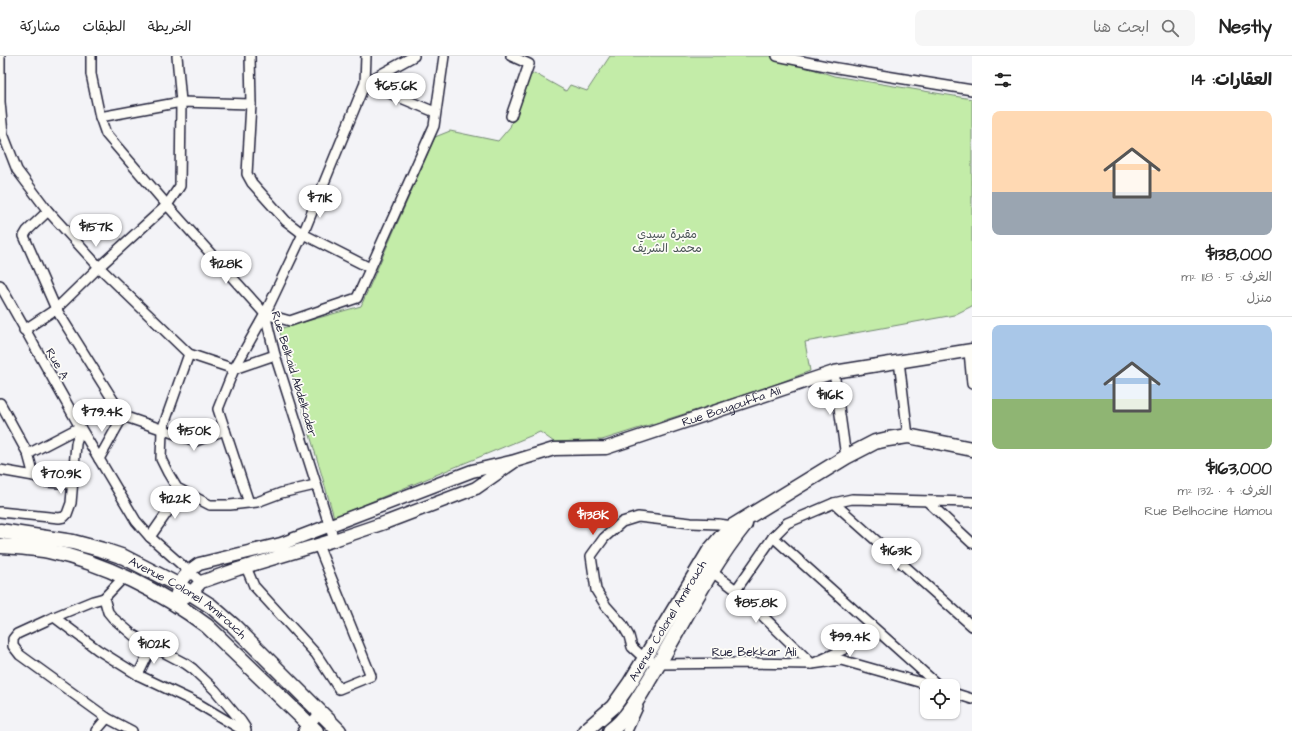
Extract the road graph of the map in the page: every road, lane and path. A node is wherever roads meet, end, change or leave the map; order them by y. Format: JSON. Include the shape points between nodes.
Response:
{"nodes":[{"id":1,"x":0,"y":56,"type":"edge"},
{"id":2,"x":91,"y":56,"type":"edge"},
{"id":3,"x":177,"y":56,"type":"edge"},
{"id":4,"x":250,"y":56,"type":"edge"},
{"id":5,"x":366,"y":56,"type":"edge"},
{"id":6,"x":414,"y":56,"type":"edge"},
{"id":7,"x":444,"y":56,"type":"edge"},
{"id":8,"x":511,"y":56,"type":"edge"},
{"id":9,"x":777,"y":56,"type":"edge"},
{"id":10,"x":365,"y":82,"type":"junction"},
{"id":11,"x":972,"y":90,"type":"edge"},
{"id":12,"x":181,"y":102,"type":"junction"},
{"id":13,"x":251,"y":104,"type":"junction"},
{"id":14,"x":435,"y":112,"type":"junction"},
{"id":15,"x":511,"y":116,"type":"dead end"},
{"id":16,"x":100,"y":117,"type":"junction"},
{"id":17,"x":167,"y":205,"type":"junction"},
{"id":18,"x":48,"y":211,"type":"junction"},
{"id":19,"x":303,"y":234,"type":"junction"},
{"id":20,"x":99,"y":267,"type":"junction"},
{"id":21,"x":370,"y":268,"type":"junction"},
{"id":22,"x":0,"y":285,"type":"edge"},
{"id":23,"x":56,"y":309,"type":"junction"},
{"id":24,"x":266,"y":314,"type":"junction"},
{"id":25,"x":24,"y":330,"type":"junction"},
{"id":26,"x":970,"y":351,"type":"edge"},
{"id":27,"x":189,"y":354,"type":"junction"},
{"id":28,"x":275,"y":355,"type":"junction"},
{"id":29,"x":899,"y":361,"type":"junction"},
{"id":30,"x":234,"y":369,"type":"junction"},
{"id":31,"x":834,"y":372,"type":"junction"},
{"id":32,"x":972,"y":384,"type":"edge"},
{"id":33,"x":0,"y":403,"type":"edge"},
{"id":34,"x":124,"y":416,"type":"junction"},
{"id":35,"x":80,"y":427,"type":"junction"},
{"id":36,"x":162,"y":430,"type":"junction"},
{"id":37,"x":225,"y":430,"type":"junction"},
{"id":38,"x":908,"y":436,"type":"junction"},
{"id":39,"x":972,"y":449,"type":"edge"},
{"id":40,"x":28,"y":454,"type":"junction"},
{"id":41,"x":846,"y":457,"type":"junction"},
{"id":42,"x":99,"y":459,"type":"junction"},
{"id":43,"x":515,"y":461,"type":"junction"},
{"id":44,"x":0,"y":470,"type":"edge"},
{"id":45,"x":34,"y":476,"type":"junction"},
{"id":46,"x":72,"y":484,"type":"junction"},
{"id":47,"x":316,"y":485,"type":"junction"},
{"id":48,"x":182,"y":491,"type":"junction"},
{"id":49,"x":928,"y":501,"type":"junction"},
{"id":50,"x":972,"y":502,"type":"edge"},
{"id":51,"x":249,"y":503,"type":"junction"},
{"id":52,"x":834,"y":503,"type":"junction"},
{"id":53,"x":0,"y":512,"type":"edge"},
{"id":54,"x":753,"y":515,"type":"junction"},
{"id":55,"x":733,"y":526,"type":"junction"},
{"id":56,"x":329,"y":527,"type":"junction"},
{"id":57,"x":0,"y":531,"type":"edge"},
{"id":58,"x":150,"y":537,"type":"junction"},
{"id":59,"x":773,"y":537,"type":"junction"},
{"id":60,"x":334,"y":540,"type":"junction"},
{"id":61,"x":972,"y":543,"type":"edge"},
{"id":62,"x":318,"y":545,"type":"junction"},
{"id":63,"x":0,"y":546,"type":"edge"},
{"id":64,"x":246,"y":567,"type":"junction"},
{"id":65,"x":187,"y":571,"type":"junction"},
{"id":66,"x":711,"y":571,"type":"junction"},
{"id":67,"x":124,"y":577,"type":"junction"},
{"id":68,"x":201,"y":582,"type":"junction"},
{"id":69,"x":178,"y":585,"type":"junction"},
{"id":70,"x":736,"y":590,"type":"junction"},
{"id":71,"x":191,"y":593,"type":"junction"},
{"id":72,"x":104,"y":598,"type":"junction"},
{"id":73,"x":174,"y":604,"type":"junction"},
{"id":74,"x":54,"y":617,"type":"junction"},
{"id":75,"x":871,"y":625,"type":"junction"},
{"id":76,"x":972,"y":626,"type":"edge"},
{"id":77,"x":152,"y":646,"type":"junction"},
{"id":78,"x":645,"y":659,"type":"junction"},
{"id":79,"x":659,"y":664,"type":"junction"},
{"id":80,"x":812,"y":664,"type":"junction"},
{"id":81,"x":138,"y":675,"type":"junction"},
{"id":82,"x":931,"y":679,"type":"edge"},
{"id":83,"x":920,"y":682,"type":"edge"},
{"id":84,"x":645,"y":687,"type":"junction"},
{"id":85,"x":960,"y":695,"type":"edge"},
{"id":86,"x":972,"y":699,"type":"edge"},
{"id":87,"x":320,"y":713,"type":"junction"},
{"id":88,"x":107,"y":718,"type":"junction"},
{"id":89,"x":309,"y":729,"type":"edge"},
{"id":90,"x":96,"y":731,"type":"edge"},
{"id":91,"x":132,"y":731,"type":"edge"},
{"id":92,"x":245,"y":731,"type":"edge"},
{"id":93,"x":339,"y":731,"type":"edge"},
{"id":94,"x":585,"y":731,"type":"edge"},
{"id":95,"x":610,"y":731,"type":"edge"},
{"id":96,"x":627,"y":731,"type":"edge"}],
"edges":[{"from":1,"to":18,"type":"street","via":[[3,134],[17,170]]},
{"from":2,"to":16,"type":"street","name":"Rue Belkaid Abdelkader","via":[[91,74]]},
{"from":3,"to":12,"type":"street"},
{"from":4,"to":13,"type":"street"},
{"from":5,"to":10,"type":"street"},
{"from":6,"to":10,"type":"street"},
{"from":7,"to":14,"type":"street"},
{"from":8,"to":15,"type":"street","via":[[529,64]]},
{"from":9,"to":11,"type":"street"},
{"from":10,"to":14,"type":"street"},
{"from":10,"to":19,"type":"street"},
{"from":12,"to":13,"type":"street"},
{"from":12,"to":16,"type":"street"},
{"from":12,"to":17,"type":"street","via":[[180,186]]},
{"from":13,"to":19,"type":"street","via":[[247,174],[286,221]]},
{"from":14,"to":21,"type":"street","via":[[434,126]]},
{"from":16,"to":17,"type":"street","name":"Rue Belkaid Abdelkader","via":[[106,134]]},
{"from":17,"to":20,"type":"street"},
{"from":17,"to":24,"type":"street","name":"Rue Belkaid Abdelkader"},
{"from":18,"to":20,"type":"street"},
{"from":18,"to":23,"type":"street","via":[[24,236]]},
{"from":19,"to":21,"type":"street"},
{"from":19,"to":24,"type":"street"},
{"from":20,"to":23,"type":"street"},
{"from":20,"to":27,"type":"street"},
{"from":21,"to":24,"type":"street","via":[[357,298],[290,321]]},
{"from":22,"to":25,"type":"street","name":"Rue A"},
{"from":23,"to":25,"type":"street"},
{"from":23,"to":34,"type":"street"},
{"from":24,"to":28,"type":"street","name":"Rue Belkaid Abdelkader"},
{"from":24,"to":30,"type":"street"},
{"from":25,"to":35,"type":"street","name":"Rue A"},
{"from":26,"to":29,"type":"street","name":"Rue Bougouffa Ali"},
{"from":26,"to":32,"type":"street"},
{"from":27,"to":30,"type":"street"},
{"from":27,"to":36,"type":"street"},
{"from":28,"to":30,"type":"street"},
{"from":28,"to":47,"type":"street","name":"Rue Belkaid Abdelkader"},
{"from":29,"to":31,"type":"street","name":"Rue Bougouffa Ali"},
{"from":29,"to":38,"type":"street"},
{"from":30,"to":37,"type":"street","via":[[218,409]]},
{"from":31,"to":41,"type":"street"},
{"from":31,"to":43,"type":"street","name":"Rue Bougouffa Ali","via":[[606,448],[554,449]]},
{"from":33,"to":40,"type":"street"},
{"from":34,"to":36,"type":"street"},
{"from":34,"to":42,"type":"street"},
{"from":35,"to":40,"type":"street"},
{"from":35,"to":42,"type":"street","name":"Rue A"},
{"from":35,"to":46,"type":"street"},
{"from":36,"to":37,"type":"street","via":[[196,441]]},
{"from":36,"to":48,"type":"street","via":[[162,458],[177,488]]},
{"from":37,"to":51,"type":"street"},
{"from":38,"to":39,"type":"main road","name":"Avenue Colonel Amirouch"},
{"from":38,"to":41,"type":"main road","name":"Avenue Colonel Amirouch","via":[[875,442]]},
{"from":40,"to":45,"type":"street"},
{"from":41,"to":54,"type":"main road","name":"Avenue Colonel Amirouch"},
{"from":42,"to":58,"type":"street","name":"Rue A","via":[[136,521]]},
{"from":43,"to":56,"type":"street","via":[[472,471]]},
{"from":43,"to":60,"type":"street","via":[[476,488]]},
{"from":44,"to":45,"type":"street"},
{"from":45,"to":46,"type":"street","via":[[47,482]]},
{"from":46,"to":53,"type":"street","via":[[70,503],[64,517]]},
{"from":47,"to":51,"type":"street"},
{"from":47,"to":56,"type":"street","name":"Rue Belkaid Abdelkader"},
{"from":48,"to":51,"type":"street","via":[[210,505]]},
{"from":48,"to":58,"type":"street"},
{"from":49,"to":50,"type":"street"},
{"from":49,"to":52,"type":"street","via":[[852,499]]},
{"from":49,"to":61,"type":"street"},
{"from":52,"to":59,"type":"street","via":[[788,523]]},
{"from":52,"to":76,"type":"street"},
{"from":54,"to":55,"type":"main road","name":"Avenue Colonel Amirouch"},
{"from":54,"to":66,"type":"main road","name":"Avenue Colonel Amirouch","via":[[727,546]]},
{"from":55,"to":78,"type":"main road","name":"Avenue Colonel Amirouch","via":[[710,550]]},
{"from":55,"to":78,"type":"street","via":[[638,517],[622,522],[604,538],[590,556],[596,590],[622,624],[632,647]]},
{"from":56,"to":60,"type":"street","name":"Rue Belkaid Abdelkader"},
{"from":56,"to":65,"type":"street","via":[[281,544],[199,564]]},
{"from":57,"to":69,"type":"main road","name":"Avenue Colonel Amirouch","via":[[73,542],[103,550],[124,557]]},
{"from":58,"to":65,"type":"street","name":"Rue A"},
{"from":59,"to":70,"type":"street"},
{"from":59,"to":75,"type":"street"},
{"from":60,"to":62,"type":"street"},
{"from":62,"to":64,"type":"street"},
{"from":62,"to":64,"type":"street","via":[[371,676],[339,689],[316,654],[254,586]]},
{"from":63,"to":67,"type":"main road","name":"Avenue Colonel Amirouch","via":[[47,551],[81,559]]},
{"from":64,"to":68,"type":"street"},
{"from":65,"to":68,"type":"street","name":"Rue A"},
{"from":65,"to":69,"type":"street"},
{"from":66,"to":70,"type":"street"},
{"from":66,"to":79,"type":"main road","name":"Avenue Colonel Amirouch"},
{"from":67,"to":72,"type":"street"},
{"from":67,"to":73,"type":"main road","name":"Avenue Colonel Amirouch"},
{"from":68,"to":71,"type":"street"},
{"from":69,"to":71,"type":"main road","name":"Avenue Colonel Amirouch"},
{"from":69,"to":73,"type":"street"},
{"from":70,"to":80,"type":"street"},
{"from":71,"to":73,"type":"street"},
{"from":71,"to":87,"type":"main road","name":"Avenue Colonel Amirouch","via":[[234,626]]},
{"from":72,"to":74,"type":"street"},
{"from":72,"to":77,"type":"street","via":[[108,612],[113,618],[133,635]]},
{"from":73,"to":89,"type":"main road","name":"Avenue Colonel Amirouch","via":[[207,626]]},
{"from":74,"to":81,"type":"street","via":[[98,650]]},
{"from":74,"to":88,"type":"street","via":[[17,634],[13,639],[13,646],[20,655]]},
{"from":75,"to":80,"type":"street","via":[[849,647]]},
{"from":75,"to":82,"type":"street"},
{"from":77,"to":81,"type":"street"},
{"from":77,"to":92,"type":"street","via":[[193,669],[215,690],[246,727]]},
{"from":78,"to":79,"type":"street","name":"Rue Bekkar Ali"},
{"from":78,"to":94,"type":"main road","name":"Avenue Colonel Amirouch","via":[[613,707]]},
{"from":79,"to":80,"type":"street","name":"Rue Bekkar Ali"},
{"from":79,"to":84,"type":"main road","name":"Avenue Colonel Amirouch"},
{"from":80,"to":83,"type":"street","name":"Rue Bekkar Ali","via":[[841,660]]},
{"from":81,"to":92,"type":"street","via":[[196,703]]},
{"from":84,"to":95,"type":"main road","name":"Avenue Colonel Amirouch","via":[[628,714]]},
{"from":84,"to":96,"type":"street"},
{"from":85,"to":86,"type":"street"},
{"from":87,"to":89,"type":"street"},
{"from":87,"to":93,"type":"main road","name":"Avenue Colonel Amirouch"},
{"from":88,"to":90,"type":"street"},
{"from":88,"to":91,"type":"street"}]}
